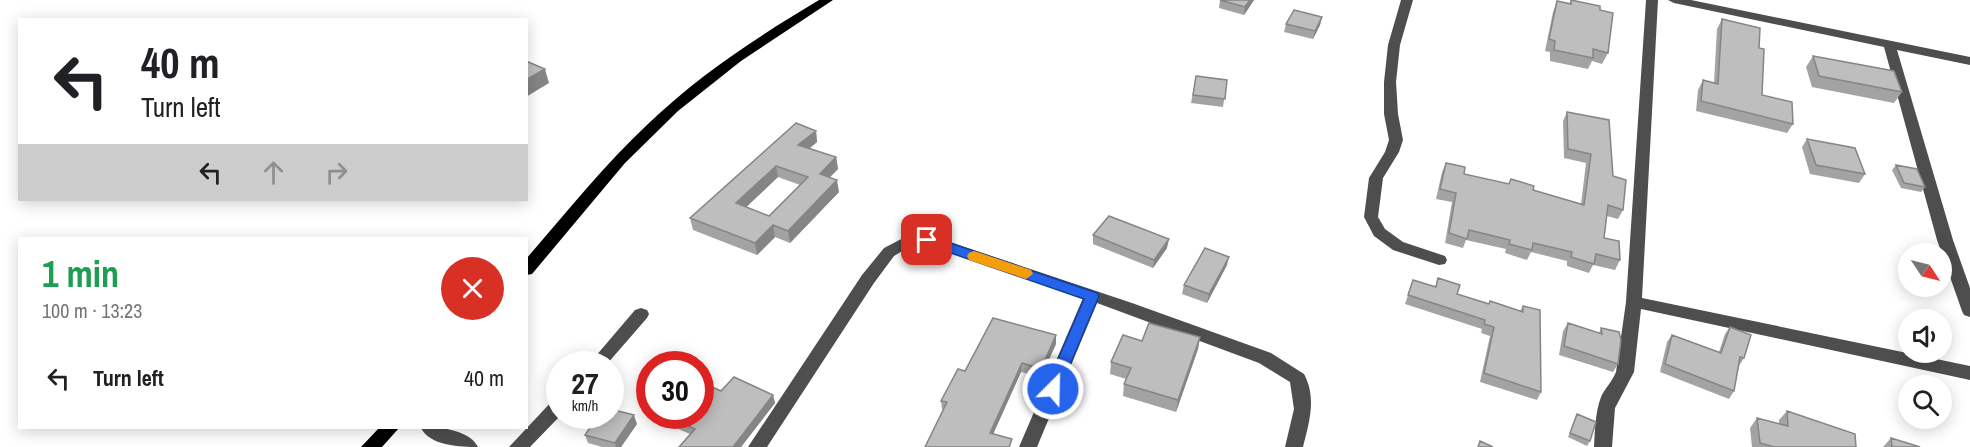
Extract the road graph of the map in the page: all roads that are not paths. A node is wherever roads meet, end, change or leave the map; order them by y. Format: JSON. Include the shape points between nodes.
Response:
{"nodes":[{"id":1,"x":827,"y":0,"type":"edge"},
{"id":2,"x":1407,"y":0,"type":"edge"},
{"id":3,"x":1652,"y":0,"type":"edge"},
{"id":4,"x":1674,"y":0,"type":"edge"},
{"id":5,"x":1889,"y":44,"type":"junction"},
{"id":6,"x":1970,"y":61,"type":"edge"},
{"id":7,"x":1439,"y":260,"type":"dead end"},
{"id":8,"x":528,"y":268,"type":"edge"},
{"id":9,"x":1092,"y":296,"type":"junction"},
{"id":10,"x":1634,"y":302,"type":"junction"},
{"id":11,"x":1970,"y":311,"type":"edge"},
{"id":12,"x":641,"y":314,"type":"dead end"},
{"id":13,"x":608,"y":351,"type":"edge"},
{"id":14,"x":1970,"y":373,"type":"edge"},
{"id":15,"x":546,"y":418,"type":"edge"},
{"id":16,"x":389,"y":429,"type":"edge"},
{"id":17,"x":432,"y":429,"type":"edge"},
{"id":18,"x":370,"y":447,"type":"edge"},
{"id":19,"x":469,"y":447,"type":"edge"},
{"id":20,"x":518,"y":447,"type":"edge"},
{"id":21,"x":757,"y":447,"type":"edge"},
{"id":22,"x":1028,"y":447,"type":"edge"},
{"id":23,"x":1294,"y":447,"type":"edge"},
{"id":24,"x":1603,"y":447,"type":"edge"}],
"edges":[{"from":1,"to":8,"type":"main road","via":[[741,55],[654,125]]},
{"from":2,"to":7,"type":"street","via":[[1394,45],[1390,82],[1396,140],[1376,178],[1371,217],[1379,232],[1398,246]]},
{"from":3,"to":10,"type":"street"},
{"from":4,"to":5,"type":"street"},
{"from":5,"to":6,"type":"street"},
{"from":5,"to":11,"type":"street"},
{"from":9,"to":21,"type":"street","via":[[927,240],[909,240],[889,252],[868,279]]},
{"from":9,"to":22,"type":"street"},
{"from":9,"to":23,"type":"street","via":[[1265,358],[1285,369],[1298,379],[1302,400]]},
{"from":10,"to":14,"type":"street"},
{"from":10,"to":24,"type":"street","via":[[1624,372],[1606,408]]},
{"from":12,"to":13,"type":"street"},
{"from":15,"to":20,"type":"street"},
{"from":16,"to":18,"type":"main road"},
{"from":17,"to":19,"type":"street"}]}
